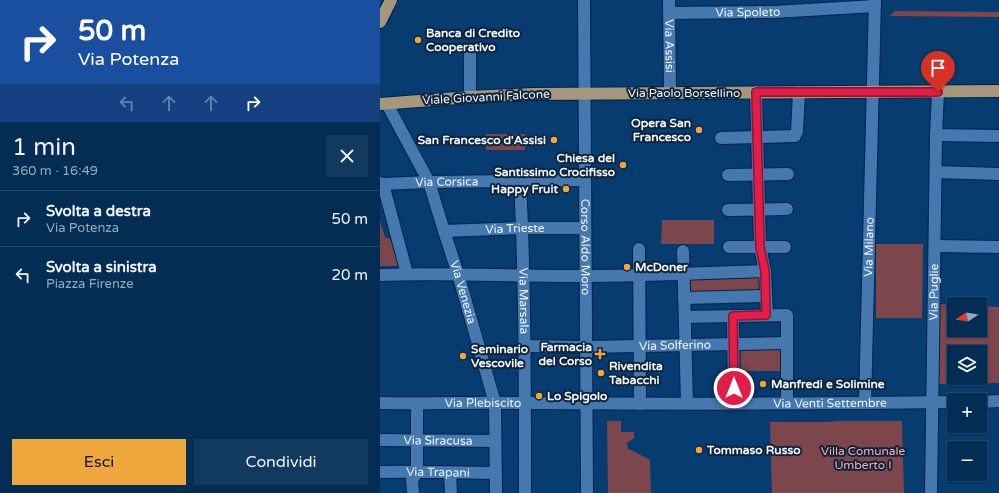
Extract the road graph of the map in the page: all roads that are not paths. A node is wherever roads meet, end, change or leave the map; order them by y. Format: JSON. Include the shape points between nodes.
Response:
{"nodes":[{"id":1,"x":391,"y":0,"type":"edge"},
{"id":2,"x":584,"y":0,"type":"edge"},
{"id":3,"x":670,"y":0,"type":"edge"},
{"id":4,"x":875,"y":3,"type":"edge"},
{"id":5,"x":774,"y":6,"type":"edge"},
{"id":6,"x":670,"y":13,"type":"junction"},
{"id":7,"x":380,"y":22,"type":"edge"},
{"id":8,"x":470,"y":50,"type":"dead end"},
{"id":9,"x":999,"y":91,"type":"edge"},
{"id":10,"x":756,"y":92,"type":"junction"},
{"id":11,"x":799,"y":92,"type":"junction"},
{"id":12,"x":872,"y":92,"type":"junction"},
{"id":13,"x":938,"y":92,"type":"junction"},
{"id":14,"x":584,"y":93,"type":"junction"},
{"id":15,"x":670,"y":93,"type":"junction"},
{"id":16,"x":470,"y":97,"type":"junction"},
{"id":17,"x":382,"y":103,"type":"edge"},
{"id":18,"x":936,"y":135,"type":"junction"},
{"id":19,"x":999,"y":136,"type":"edge"},
{"id":20,"x":757,"y":137,"type":"junction"},
{"id":21,"x":721,"y":138,"type":"dead end"},
{"id":22,"x":936,"y":172,"type":"junction"},
{"id":23,"x":758,"y":174,"type":"junction"},
{"id":24,"x":788,"y":174,"type":"dead end"},
{"id":25,"x":999,"y":174,"type":"edge"},
{"id":26,"x":728,"y":175,"type":"dead end"},
{"id":27,"x":520,"y":180,"type":"junction"},
{"id":28,"x":585,"y":180,"type":"junction"},
{"id":29,"x":429,"y":182,"type":"junction"},
{"id":30,"x":382,"y":184,"type":"edge"},
{"id":31,"x":787,"y":209,"type":"dead end"},
{"id":32,"x":728,"y":210,"type":"dead end"},
{"id":33,"x":759,"y":210,"type":"junction"},
{"id":34,"x":522,"y":228,"type":"junction"},
{"id":35,"x":585,"y":228,"type":"junction"},
{"id":36,"x":444,"y":231,"type":"junction"},
{"id":37,"x":935,"y":246,"type":"junction"},
{"id":38,"x":729,"y":247,"type":"dead end"},
{"id":39,"x":760,"y":247,"type":"junction"},
{"id":40,"x":786,"y":247,"type":"dead end"},
{"id":41,"x":999,"y":247,"type":"edge"},
{"id":42,"x":639,"y":249,"type":"dead end"},
{"id":43,"x":683,"y":251,"type":"dead end"},
{"id":44,"x":765,"y":271,"type":"junction"},
{"id":45,"x":407,"y":274,"type":"junction"},
{"id":46,"x":458,"y":274,"type":"junction"},
{"id":47,"x":684,"y":274,"type":"junction"},
{"id":48,"x":380,"y":275,"type":"edge"},
{"id":49,"x":639,"y":275,"type":"junction"},
{"id":50,"x":523,"y":276,"type":"junction"},
{"id":51,"x":586,"y":276,"type":"junction"},
{"id":52,"x":766,"y":296,"type":"junction"},
{"id":53,"x":684,"y":298,"type":"junction"},
{"id":54,"x":766,"y":315,"type":"junction"},
{"id":55,"x":733,"y":316,"type":"junction"},
{"id":56,"x":685,"y":317,"type":"junction"},
{"id":57,"x":787,"y":343,"type":"junction"},
{"id":58,"x":733,"y":344,"type":"junction"},
{"id":59,"x":686,"y":345,"type":"junction"},
{"id":60,"x":524,"y":346,"type":"junction"},
{"id":61,"x":639,"y":346,"type":"junction"},
{"id":62,"x":586,"y":347,"type":"junction"},
{"id":63,"x":999,"y":401,"type":"edge"},
{"id":64,"x":932,"y":402,"type":"junction"},
{"id":65,"x":947,"y":402,"type":"edge"},
{"id":66,"x":987,"y":402,"type":"edge"},
{"id":67,"x":380,"y":403,"type":"edge"},
{"id":68,"x":494,"y":403,"type":"junction"},
{"id":69,"x":525,"y":403,"type":"junction"},
{"id":70,"x":687,"y":403,"type":"junction"},
{"id":71,"x":734,"y":403,"type":"junction"},
{"id":72,"x":787,"y":403,"type":"junction"},
{"id":73,"x":865,"y":403,"type":"junction"},
{"id":74,"x":417,"y":404,"type":"junction"},
{"id":75,"x":587,"y":404,"type":"junction"},
{"id":76,"x":640,"y":404,"type":"junction"},
{"id":77,"x":380,"y":440,"type":"edge"},
{"id":78,"x":416,"y":440,"type":"junction"},
{"id":79,"x":495,"y":441,"type":"junction"},
{"id":80,"x":380,"y":472,"type":"edge"},
{"id":81,"x":417,"y":472,"type":"junction"},
{"id":82,"x":450,"y":473,"type":"junction"},
{"id":83,"x":496,"y":473,"type":"junction"},
{"id":84,"x":413,"y":493,"type":"edge"},
{"id":85,"x":451,"y":493,"type":"edge"},
{"id":86,"x":496,"y":493,"type":"edge"},
{"id":87,"x":525,"y":493,"type":"edge"},
{"id":88,"x":587,"y":493,"type":"edge"},
{"id":89,"x":931,"y":493,"type":"edge"}],
"edges":[{"from":1,"to":7,"type":"main road"},
{"from":2,"to":14,"type":"street","name":"Corso Aldo Moro"},
{"from":3,"to":6,"type":"street","name":"Via Assisi"},
{"from":4,"to":5,"type":"street","name":"Via Spoleto"},
{"from":4,"to":12,"type":"street","name":"Via Milano"},
{"from":5,"to":6,"type":"street","name":"Via Spoleto"},
{"from":6,"to":15,"type":"street","name":"Via Assisi"},
{"from":8,"to":16,"type":"street"},
{"from":9,"to":13,"type":"main road","name":"Via Paolo Borsellino"},
{"from":10,"to":11,"type":"main road","name":"Via Paolo Borsellino"},
{"from":10,"to":15,"type":"main road","name":"Via Paolo Borsellino"},
{"from":10,"to":20,"type":"street"},
{"from":11,"to":12,"type":"main road","name":"Via Paolo Borsellino"},
{"from":11,"to":20,"type":"street","via":[[796,134]]},
{"from":12,"to":13,"type":"main road","name":"Via Paolo Borsellino"},
{"from":12,"to":73,"type":"street","name":"Via Milano"},
{"from":13,"to":18,"type":"street","name":"Via Puglie"},
{"from":14,"to":15,"type":"main road","name":"Via Paolo Borsellino"},
{"from":14,"to":16,"type":"main road","name":"Viale Giovanni Falcone"},
{"from":14,"to":28,"type":"street","name":"Corso Aldo Moro"},
{"from":16,"to":17,"type":"main road","name":"Viale Giovanni Falcone"},
{"from":17,"to":29,"type":"street","name":"Via Venezia"},
{"from":18,"to":19,"type":"street"},
{"from":18,"to":22,"type":"street","name":"Via Puglie"},
{"from":20,"to":21,"type":"street"},
{"from":20,"to":23,"type":"street"},
{"from":22,"to":25,"type":"street"},
{"from":22,"to":37,"type":"street","name":"Via Puglie"},
{"from":23,"to":24,"type":"street"},
{"from":23,"to":26,"type":"street"},
{"from":23,"to":33,"type":"street"},
{"from":27,"to":28,"type":"street","name":"Via Corsica"},
{"from":27,"to":29,"type":"street","name":"Via Corsica"},
{"from":27,"to":34,"type":"street","name":"Via Marsala"},
{"from":28,"to":35,"type":"street","name":"Corso Aldo Moro"},
{"from":29,"to":30,"type":"street","name":"Via Corsica"},
{"from":29,"to":36,"type":"street","name":"Via Venezia"},
{"from":30,"to":45,"type":"street"},
{"from":31,"to":33,"type":"street"},
{"from":32,"to":33,"type":"street"},
{"from":33,"to":39,"type":"street"},
{"from":34,"to":35,"type":"street","name":"Via Trieste"},
{"from":34,"to":36,"type":"street","name":"Via Trieste"},
{"from":34,"to":50,"type":"street","name":"Via Marsala"},
{"from":35,"to":51,"type":"street","name":"Corso Aldo Moro"},
{"from":36,"to":46,"type":"street","name":"Via Venezia"},
{"from":37,"to":41,"type":"street"},
{"from":37,"to":64,"type":"street","name":"Via Puglie"},
{"from":38,"to":39,"type":"street"},
{"from":39,"to":40,"type":"street"},
{"from":39,"to":44,"type":"street"},
{"from":42,"to":49,"type":"street"},
{"from":43,"to":47,"type":"street"},
{"from":44,"to":47,"type":"street"},
{"from":44,"to":52,"type":"street"},
{"from":45,"to":46,"type":"street"},
{"from":45,"to":48,"type":"street"},
{"from":46,"to":50,"type":"street"},
{"from":46,"to":68,"type":"street","name":"Via Venezia"},
{"from":47,"to":49,"type":"street"},
{"from":47,"to":53,"type":"street"},
{"from":49,"to":51,"type":"street"},
{"from":49,"to":61,"type":"street"},
{"from":50,"to":51,"type":"street"},
{"from":50,"to":60,"type":"street","name":"Via Marsala"},
{"from":51,"to":62,"type":"street","name":"Corso Aldo Moro"},
{"from":52,"to":53,"type":"street"},
{"from":52,"to":54,"type":"street"},
{"from":53,"to":56,"type":"street"},
{"from":54,"to":55,"type":"street"},
{"from":54,"to":57,"type":"street","via":[[787,315]]},
{"from":55,"to":56,"type":"street"},
{"from":55,"to":58,"type":"street"},
{"from":56,"to":59,"type":"street"},
{"from":57,"to":58,"type":"street","name":"Via Solferino"},
{"from":57,"to":72,"type":"street"},
{"from":58,"to":59,"type":"street","name":"Via Solferino"},
{"from":58,"to":71,"type":"street"},
{"from":59,"to":61,"type":"street","name":"Via Solferino"},
{"from":59,"to":70,"type":"street"},
{"from":60,"to":62,"type":"street","name":"Via Solferino"},
{"from":60,"to":69,"type":"street","name":"Via Marsala"},
{"from":61,"to":62,"type":"street","name":"Via Solferino"},
{"from":61,"to":76,"type":"street"},
{"from":62,"to":75,"type":"street","name":"Corso Aldo Moro"},
{"from":63,"to":66,"type":"street"},
{"from":64,"to":65,"type":"street","name":"Via Venti Settembre"},
{"from":64,"to":73,"type":"street","name":"Via Venti Settembre"},
{"from":64,"to":89,"type":"street","name":"Via Puglie"},
{"from":67,"to":74,"type":"street","name":"Via Plebiscito"},
{"from":68,"to":69,"type":"street","name":"Via Plebiscito"},
{"from":68,"to":74,"type":"street","name":"Via Plebiscito"},
{"from":68,"to":79,"type":"street","name":"Via Venezia"},
{"from":69,"to":75,"type":"street","name":"Via Plebiscito"},
{"from":69,"to":87,"type":"street","name":"Via Marsala"},
{"from":70,"to":71,"type":"street","name":"Via Venti Settembre"},
{"from":70,"to":76,"type":"street","name":"Via Venti Settembre"},
{"from":71,"to":72,"type":"street","name":"Via Venti Settembre"},
{"from":72,"to":73,"type":"street","name":"Via Venti Settembre"},
{"from":74,"to":78,"type":"street"},
{"from":75,"to":76,"type":"street","name":"Via Venti Settembre"},
{"from":75,"to":88,"type":"street","name":"Corso Aldo Moro"},
{"from":77,"to":78,"type":"street","name":"Via Siracusa"},
{"from":78,"to":79,"type":"street","name":"Via Siracusa"},
{"from":78,"to":81,"type":"street"},
{"from":79,"to":83,"type":"street","name":"Via Venezia"},
{"from":80,"to":81,"type":"street","name":"Via Trapani"},
{"from":81,"to":82,"type":"street","name":"Via Trapani"},
{"from":81,"to":84,"type":"street","via":[[412,480]]},
{"from":82,"to":83,"type":"street","name":"Via Trapani"},
{"from":82,"to":85,"type":"street"},
{"from":83,"to":86,"type":"street","name":"Via Venezia"}]}
